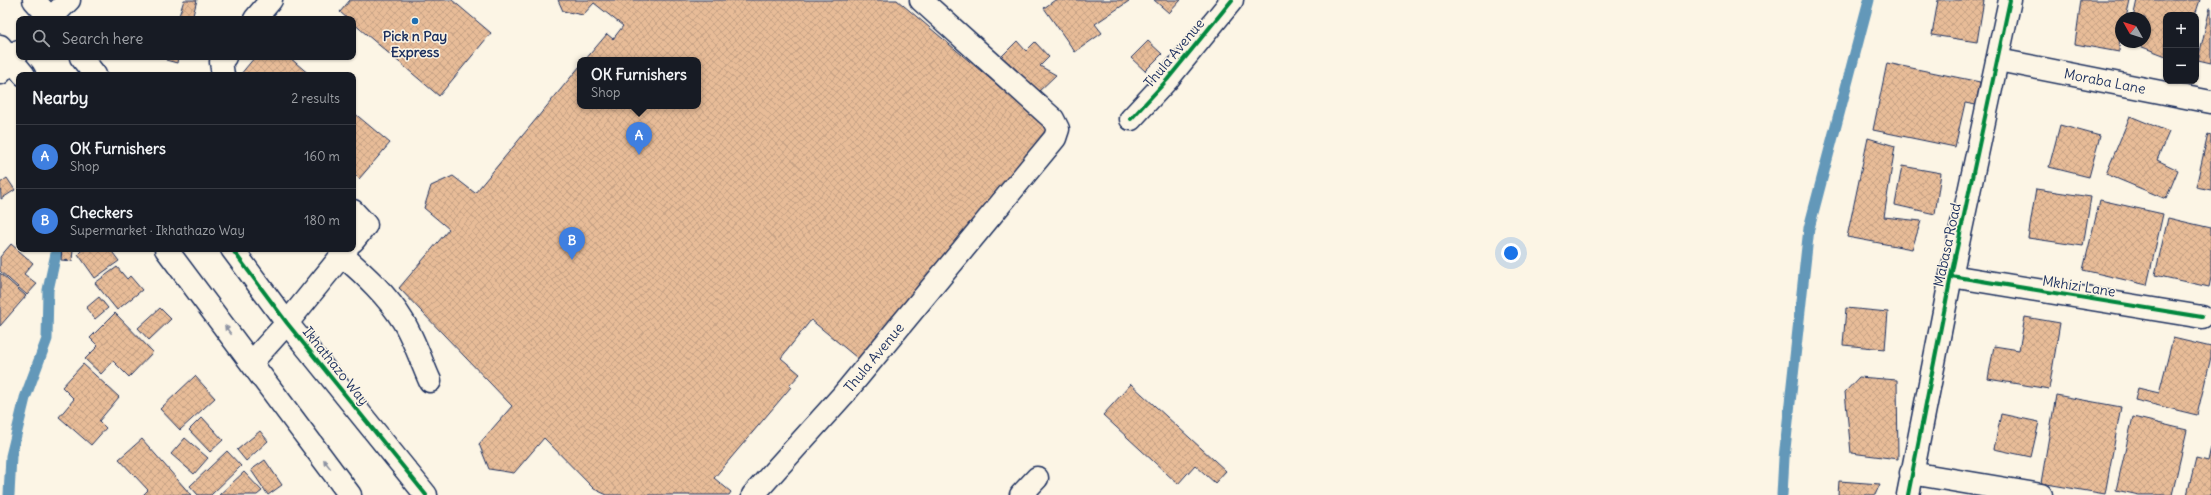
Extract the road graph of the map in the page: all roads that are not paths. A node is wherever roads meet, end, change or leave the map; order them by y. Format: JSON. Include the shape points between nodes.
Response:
{"nodes":[{"id":1,"x":34,"y":0,"type":"edge"},
{"id":2,"x":69,"y":0,"type":"edge"},
{"id":3,"x":271,"y":0,"type":"edge"},
{"id":4,"x":921,"y":0,"type":"edge"},
{"id":5,"x":1232,"y":0,"type":"edge"},
{"id":6,"x":2010,"y":0,"type":"edge"},
{"id":7,"x":48,"y":16,"type":"edge"},
{"id":8,"x":54,"y":16,"type":"edge"},
{"id":9,"x":258,"y":16,"type":"edge"},
{"id":10,"x":83,"y":60,"type":"edge"},
{"id":11,"x":223,"y":60,"type":"edge"},
{"id":12,"x":1998,"y":60,"type":"junction"},
{"id":13,"x":92,"y":72,"type":"edge"},
{"id":14,"x":223,"y":72,"type":"edge"},
{"id":15,"x":2211,"y":102,"type":"edge"},
{"id":16,"x":1131,"y":119,"type":"dead end"},
{"id":17,"x":356,"y":214,"type":"edge"},
{"id":18,"x":356,"y":237,"type":"edge"},
{"id":19,"x":168,"y":252,"type":"edge"},
{"id":20,"x":234,"y":252,"type":"edge"},
{"id":21,"x":344,"y":252,"type":"edge"},
{"id":22,"x":350,"y":252,"type":"edge"},
{"id":23,"x":1951,"y":276,"type":"junction"},
{"id":24,"x":2202,"y":317,"type":"dead end"},
{"id":25,"x":287,"y":323,"type":"junction"},
{"id":26,"x":252,"y":362,"type":"junction"},
{"id":27,"x":430,"y":381,"type":"dead end"},
{"id":28,"x":1911,"y":473,"type":"junction"},
{"id":29,"x":1037,"y":478,"type":"dead end"},
{"id":30,"x":350,"y":495,"type":"edge"},
{"id":31,"x":426,"y":495,"type":"edge"},
{"id":32,"x":753,"y":495,"type":"edge"},
{"id":33,"x":1021,"y":495,"type":"edge"},
{"id":34,"x":1908,"y":495,"type":"edge"},
{"id":35,"x":2041,"y":495,"type":"edge"}],
"edges":[{"from":1,"to":7,"type":"street"},
{"from":2,"to":8,"type":"street"},
{"from":3,"to":9,"type":"street"},
{"from":4,"to":32,"type":"street","name":"Thula Avenue","via":[[1053,119],[1058,128],[1055,138],[843,395]]},
{"from":5,"to":16,"type":"street","name":"Thula Avenue","via":[[1167,80]]},
{"from":6,"to":12,"type":"street","name":"Mabasa Road"},
{"from":10,"to":13,"type":"street"},
{"from":11,"to":14,"type":"street"},
{"from":12,"to":15,"type":"street","name":"Moraba Lane"},
{"from":12,"to":23,"type":"street","name":"Mabasa Road"},
{"from":17,"to":18,"type":"street","via":[[366,225]]},
{"from":26,"to":19,"type":"street","one_way":true},
{"from":20,"to":25,"type":"street","name":"Ikhathazo Way"},
{"from":21,"to":25,"type":"street"},
{"from":22,"to":27,"type":"street","via":[[395,309]]},
{"from":23,"to":24,"type":"street","name":"Mkhizi Lane"},
{"from":23,"to":28,"type":"street","name":"Mabasa Road"},
{"from":25,"to":26,"type":"street"},
{"from":25,"to":31,"type":"street","name":"Ikhathazo Way"},
{"from":30,"to":26,"type":"street","one_way":true},
{"from":28,"to":34,"type":"street","name":"Mabasa Road"},
{"from":28,"to":35,"type":"street"},
{"from":29,"to":33,"type":"street"}]}
